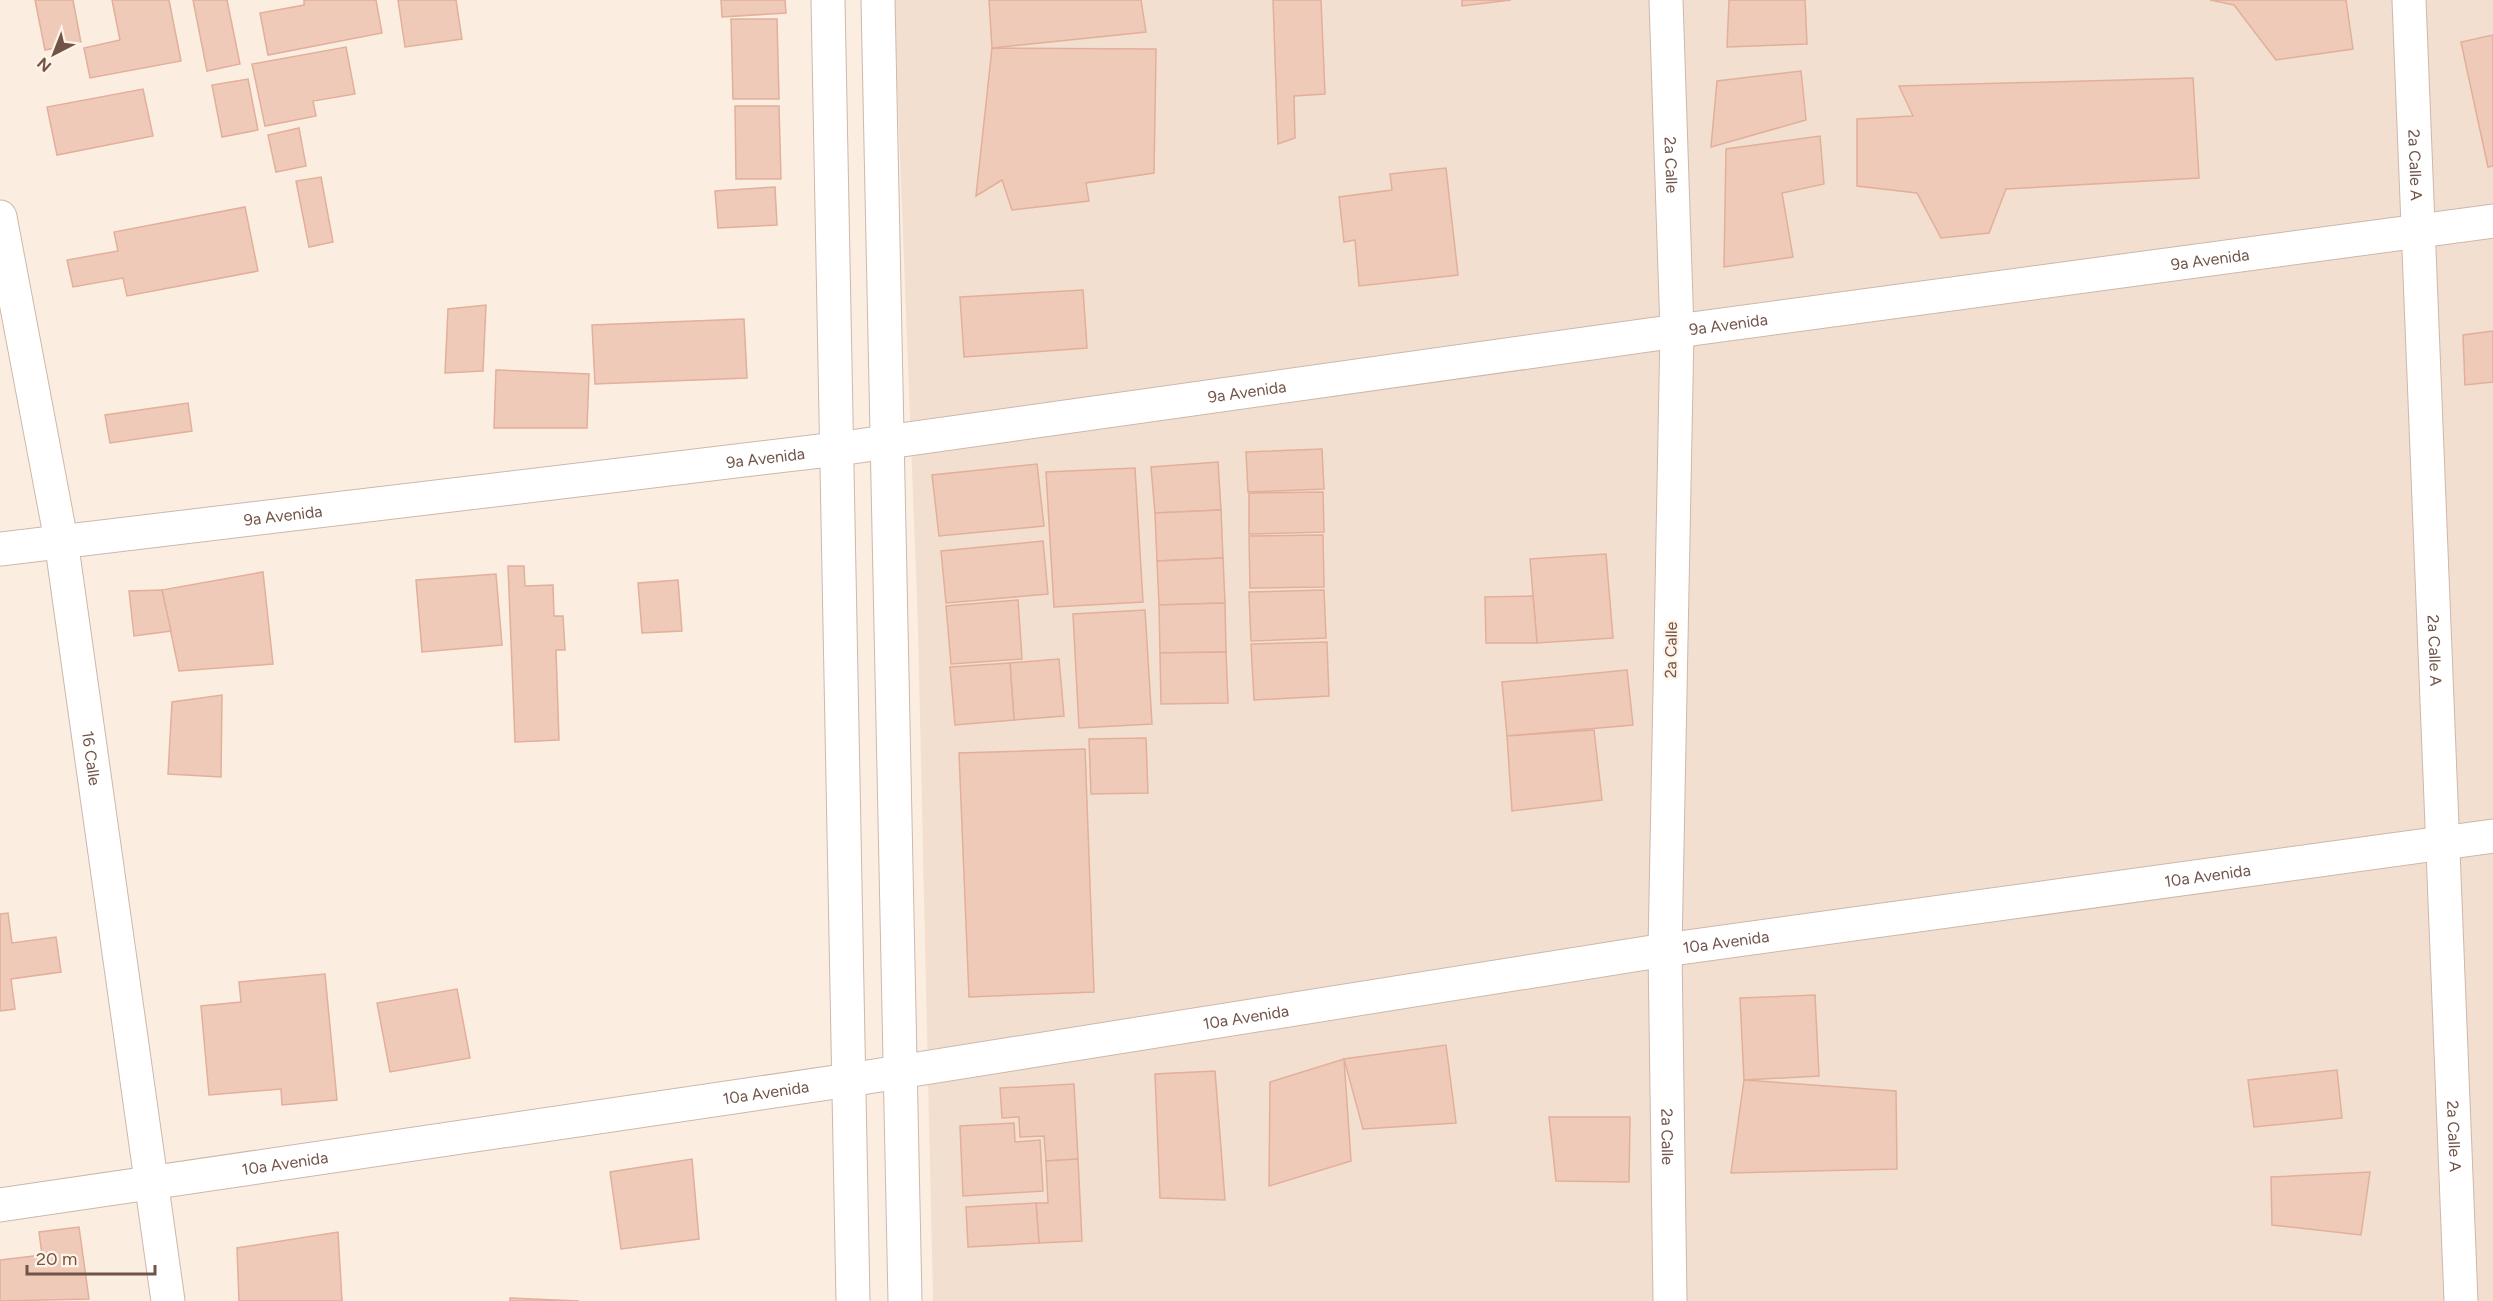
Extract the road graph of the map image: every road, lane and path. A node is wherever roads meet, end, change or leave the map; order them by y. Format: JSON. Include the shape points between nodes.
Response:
{"nodes":[{"id":1,"x":828,"y":0,"type":"edge"},
{"id":2,"x":878,"y":0,"type":"edge"},
{"id":3,"x":1666,"y":0,"type":"edge"},
{"id":4,"x":2409,"y":0,"type":"edge"},
{"id":5,"x":0,"y":217,"type":"edge"},
{"id":6,"x":2493,"y":221,"type":"edge"},
{"id":7,"x":2418,"y":232,"type":"junction"},
{"id":8,"x":1677,"y":331,"type":"junction"},
{"id":9,"x":887,"y":441,"type":"junction"},
{"id":10,"x":837,"y":449,"type":"junction"},
{"id":11,"x":61,"y":540,"type":"junction"},
{"id":12,"x":0,"y":549,"type":"edge"},
{"id":13,"x":2493,"y":836,"type":"edge"},
{"id":14,"x":2443,"y":842,"type":"junction"},
{"id":15,"x":1665,"y":950,"type":"junction"},
{"id":16,"x":900,"y":1070,"type":"junction"},
{"id":17,"x":849,"y":1080,"type":"junction"},
{"id":18,"x":151,"y":1181,"type":"junction"},
{"id":19,"x":0,"y":1205,"type":"edge"},
{"id":20,"x":168,"y":1301,"type":"edge"},
{"id":21,"x":853,"y":1301,"type":"edge"},
{"id":22,"x":905,"y":1301,"type":"edge"},
{"id":23,"x":1670,"y":1301,"type":"edge"},
{"id":24,"x":2461,"y":1301,"type":"edge"}],
"edges":[{"from":1,"to":10,"type":"street"},
{"from":2,"to":9,"type":"street"},
{"from":3,"to":8,"type":"street","name":"2a Calle"},
{"from":4,"to":7,"type":"street","name":"2a Calle A"},
{"from":5,"to":11,"type":"street","name":"16 Calle"},
{"from":6,"to":7,"type":"street","name":"9a Avenida"},
{"from":7,"to":8,"type":"street","name":"9a Avenida"},
{"from":7,"to":14,"type":"street","name":"2a Calle A"},
{"from":8,"to":9,"type":"street","name":"9a Avenida"},
{"from":8,"to":15,"type":"street","name":"2a Calle"},
{"from":9,"to":10,"type":"street","name":"9a Avenida"},
{"from":9,"to":16,"type":"street"},
{"from":10,"to":11,"type":"street","name":"9a Avenida"},
{"from":10,"to":17,"type":"street"},
{"from":11,"to":12,"type":"street","name":"9a Avenida"},
{"from":11,"to":18,"type":"street","name":"16 Calle"},
{"from":13,"to":14,"type":"street","name":"10a Avenida"},
{"from":14,"to":15,"type":"street","name":"10a Avenida"},
{"from":14,"to":24,"type":"street","name":"2a Calle A"},
{"from":15,"to":16,"type":"street","name":"10a Avenida"},
{"from":15,"to":23,"type":"street","name":"2a Calle"},
{"from":16,"to":17,"type":"street","name":"10a Avenida"},
{"from":16,"to":22,"type":"street"},
{"from":17,"to":18,"type":"street","name":"10a Avenida"},
{"from":17,"to":21,"type":"street"},
{"from":18,"to":19,"type":"street","name":"10a Avenida"},
{"from":18,"to":20,"type":"street","name":"16 Calle"}]}
